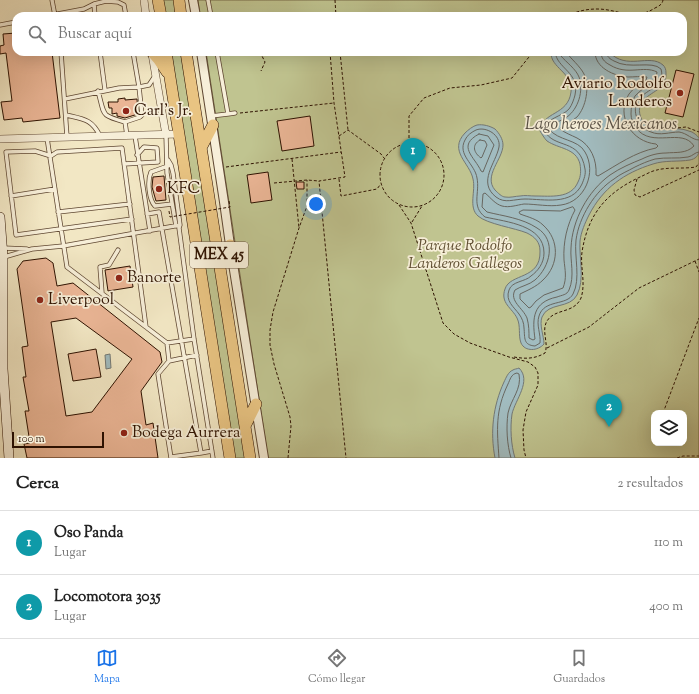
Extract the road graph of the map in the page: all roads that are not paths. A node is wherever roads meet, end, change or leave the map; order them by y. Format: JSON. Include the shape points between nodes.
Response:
{"nodes":[{"id":1,"x":52,"y":0,"type":"edge"},
{"id":2,"x":144,"y":0,"type":"edge"},
{"id":3,"x":158,"y":0,"type":"edge"},
{"id":4,"x":179,"y":0,"type":"edge"},
{"id":5,"x":194,"y":0,"type":"edge"},
{"id":6,"x":208,"y":0,"type":"edge"},
{"id":7,"x":106,"y":1,"type":"edge"},
{"id":8,"x":94,"y":4,"type":"junction"},
{"id":9,"x":54,"y":12,"type":"edge"},
{"id":10,"x":70,"y":12,"type":"edge"},
{"id":11,"x":95,"y":12,"type":"edge"},
{"id":12,"x":125,"y":12,"type":"edge"},
{"id":13,"x":146,"y":12,"type":"edge"},
{"id":14,"x":160,"y":12,"type":"edge"},
{"id":15,"x":180,"y":12,"type":"edge"},
{"id":16,"x":196,"y":12,"type":"edge"},
{"id":17,"x":210,"y":12,"type":"edge"},
{"id":18,"x":12,"y":23,"type":"edge"},
{"id":19,"x":0,"y":25,"type":"edge"},
{"id":20,"x":61,"y":56,"type":"edge"},
{"id":21,"x":101,"y":56,"type":"edge"},
{"id":22,"x":134,"y":56,"type":"edge"},
{"id":23,"x":153,"y":56,"type":"edge"},
{"id":24,"x":155,"y":56,"type":"edge"},
{"id":25,"x":167,"y":56,"type":"edge"},
{"id":26,"x":187,"y":56,"type":"edge"},
{"id":27,"x":202,"y":56,"type":"edge"},
{"id":28,"x":218,"y":56,"type":"edge"},
{"id":29,"x":156,"y":75,"type":"junction"},
{"id":30,"x":171,"y":82,"type":"junction"},
{"id":31,"x":139,"y":87,"type":"junction"},
{"id":32,"x":105,"y":90,"type":"junction"},
{"id":33,"x":98,"y":91,"type":"junction"},
{"id":34,"x":65,"y":99,"type":"junction"},
{"id":35,"x":235,"y":113,"type":"road end"},
{"id":36,"x":228,"y":114,"type":"junction"},
{"id":37,"x":66,"y":115,"type":"junction"},
{"id":38,"x":212,"y":121,"type":"junction"},
{"id":39,"x":125,"y":122,"type":"junction"},
{"id":40,"x":179,"y":134,"type":"junction"},
{"id":41,"x":166,"y":135,"type":"junction"},
{"id":42,"x":100,"y":136,"type":"junction"},
{"id":43,"x":127,"y":136,"type":"junction"},
{"id":44,"x":135,"y":136,"type":"junction"},
{"id":45,"x":68,"y":137,"type":"junction"},
{"id":46,"x":47,"y":138,"type":"junction"},
{"id":47,"x":0,"y":139,"type":"edge"},
{"id":48,"x":201,"y":148,"type":"junction"},
{"id":49,"x":137,"y":155,"type":"junction"},
{"id":50,"x":51,"y":156,"type":"junction"},
{"id":51,"x":138,"y":163,"type":"junction"},
{"id":52,"x":124,"y":164,"type":"junction"},
{"id":53,"x":169,"y":165,"type":"junction"},
{"id":54,"x":55,"y":189,"type":"junction"},
{"id":55,"x":11,"y":196,"type":"junction"},
{"id":56,"x":130,"y":204,"type":"junction"},
{"id":57,"x":172,"y":204,"type":"junction"},
{"id":58,"x":58,"y":212,"type":"junction"},
{"id":59,"x":147,"y":214,"type":"junction"},
{"id":60,"x":0,"y":217,"type":"edge"},
{"id":61,"x":132,"y":219,"type":"junction"},
{"id":62,"x":178,"y":226,"type":"junction"},
{"id":63,"x":61,"y":229,"type":"junction"},
{"id":64,"x":163,"y":229,"type":"junction"},
{"id":65,"x":150,"y":231,"type":"junction"},
{"id":66,"x":134,"y":233,"type":"junction"},
{"id":67,"x":230,"y":245,"type":"junction"},
{"id":68,"x":63,"y":246,"type":"junction"},
{"id":69,"x":2,"y":248,"type":"junction"},
{"id":70,"x":32,"y":249,"type":"junction"},
{"id":71,"x":118,"y":250,"type":"dead end"},
{"id":72,"x":3,"y":257,"type":"junction"},
{"id":73,"x":219,"y":258,"type":"junction"},
{"id":74,"x":102,"y":293,"type":"junction"},
{"id":75,"x":146,"y":327,"type":"junction"},
{"id":76,"x":194,"y":339,"type":"junction"},
{"id":77,"x":182,"y":341,"type":"junction"},
{"id":78,"x":167,"y":343,"type":"junction"},
{"id":79,"x":197,"y":355,"type":"junction"},
{"id":80,"x":185,"y":357,"type":"junction"},
{"id":81,"x":2,"y":359,"type":"edge"},
{"id":82,"x":169,"y":361,"type":"junction"},
{"id":83,"x":2,"y":369,"type":"edge"},
{"id":84,"x":256,"y":404,"type":"junction"},
{"id":85,"x":245,"y":426,"type":"junction"},
{"id":86,"x":212,"y":451,"type":"junction"},
{"id":87,"x":201,"y":453,"type":"junction"},
{"id":88,"x":184,"y":456,"type":"edge"},
{"id":89,"x":171,"y":457,"type":"edge"},
{"id":90,"x":9,"y":458,"type":"edge"},
{"id":91,"x":213,"y":458,"type":"edge"},
{"id":92,"x":230,"y":458,"type":"edge"},
{"id":93,"x":250,"y":458,"type":"edge"},
{"id":94,"x":264,"y":458,"type":"edge"}],
"edges":[{"from":1,"to":9,"type":"lane"},
{"from":2,"to":13,"type":"street"},
{"from":3,"to":14,"type":"main road"},
{"from":4,"to":15,"type":"main road"},
{"from":5,"to":16,"type":"street"},
{"from":6,"to":17,"type":"lane"},
{"from":7,"to":8,"type":"lane"},
{"from":7,"to":12,"type":"lane","via":[[124,5]]},
{"from":8,"to":10,"type":"lane"},
{"from":8,"to":11,"type":"lane"},
{"from":18,"to":19,"type":"lane"},
{"from":20,"to":34,"type":"lane"},
{"from":21,"to":32,"type":"lane"},
{"from":22,"to":31,"type":"lane"},
{"from":23,"to":29,"type":"street"},
{"from":24,"to":30,"type":"main road"},
{"from":25,"to":30,"type":"main road","number":"MEX 45"},
{"from":26,"to":48,"type":"main road","number":"MEX 45"},
{"from":27,"to":38,"type":"street"},
{"from":28,"to":36,"type":"lane"},
{"from":29,"to":31,"type":"lane","via":[[149,85]]},
{"from":29,"to":41,"type":"street"},
{"from":30,"to":40,"type":"main road","number":"MEX 45"},
{"from":31,"to":32,"type":"lane"},
{"from":31,"to":39,"type":"lane","via":[[142,115]]},
{"from":32,"to":33,"type":"lane"},
{"from":33,"to":34,"type":"lane"},
{"from":33,"to":39,"type":"lane","via":[[104,114]]},
{"from":34,"to":37,"type":"lane"},
{"from":35,"to":36,"type":"lane"},
{"from":36,"to":38,"type":"lane"},
{"from":37,"to":42,"type":"lane","via":[[95,125]]},
{"from":37,"to":45,"type":"lane"},
{"from":38,"to":48,"type":"main road"},
{"from":38,"to":67,"type":"street"},
{"from":39,"to":43,"type":"lane"},
{"from":40,"to":41,"type":"street"},
{"from":40,"to":92,"type":"main road","number":"MEX 45"},
{"from":41,"to":44,"type":"street"},
{"from":41,"to":53,"type":"lane"},
{"from":42,"to":43,"type":"street"},
{"from":42,"to":45,"type":"street"},
{"from":43,"to":44,"type":"street"},
{"from":44,"to":49,"type":"lane"},
{"from":45,"to":46,"type":"street"},
{"from":46,"to":47,"type":"street"},
{"from":46,"to":50,"type":"lane"},
{"from":48,"to":73,"type":"main road","number":"MEX 45"},
{"from":49,"to":51,"type":"lane"},
{"from":49,"to":51,"type":"lane","via":[[144,146],[157,148],[158,162]]},
{"from":50,"to":52,"type":"lane","via":[[57,152],[122,148]]},
{"from":50,"to":54,"type":"lane"},
{"from":50,"to":55,"type":"lane","via":[[35,151],[6,152]]},
{"from":51,"to":52,"type":"lane"},
{"from":51,"to":59,"type":"lane"},
{"from":52,"to":56,"type":"lane"},
{"from":53,"to":57,"type":"lane"},
{"from":53,"to":57,"type":"lane","via":[[151,172],[149,177],[152,202],[155,206]]},
{"from":53,"to":62,"type":"lane","via":[[173,173]]},
{"from":54,"to":55,"type":"lane"},
{"from":54,"to":58,"type":"lane"},
{"from":55,"to":63,"type":"lane","via":[[16,235]]},
{"from":56,"to":58,"type":"lane"},
{"from":56,"to":61,"type":"lane"},
{"from":57,"to":62,"type":"lane"},
{"from":58,"to":63,"type":"lane"},
{"from":59,"to":64,"type":"lane","via":[[159,212]]},
{"from":59,"to":65,"type":"lane"},
{"from":60,"to":69,"type":"main road"},
{"from":61,"to":63,"type":"lane"},
{"from":61,"to":66,"type":"lane"},
{"from":62,"to":64,"type":"lane"},
{"from":62,"to":76,"type":"lane"},
{"from":63,"to":68,"type":"lane"},
{"from":64,"to":65,"type":"lane"},
{"from":64,"to":77,"type":"lane"},
{"from":65,"to":66,"type":"lane"},
{"from":66,"to":68,"type":"lane"},
{"from":66,"to":75,"type":"lane"},
{"from":67,"to":73,"type":"main road"},
{"from":67,"to":84,"type":"street"},
{"from":68,"to":70,"type":"lane"},
{"from":68,"to":74,"type":"lane","via":[[66,267]]},
{"from":69,"to":70,"type":"lane"},
{"from":69,"to":72,"type":"main road"},
{"from":70,"to":72,"type":"lane"},
{"from":71,"to":74,"type":"lane","via":[[109,265],[100,267]]},
{"from":72,"to":81,"type":"main road"},
{"from":73,"to":85,"type":"main road","number":"MEX 45"},
{"from":74,"to":75,"type":"lane"},
{"from":75,"to":78,"type":"lane"},
{"from":76,"to":77,"type":"lane"},
{"from":76,"to":79,"type":"lane"},
{"from":77,"to":78,"type":"lane"},
{"from":77,"to":80,"type":"lane"},
{"from":78,"to":82,"type":"lane"},
{"from":79,"to":80,"type":"lane"},
{"from":79,"to":86,"type":"lane"},
{"from":80,"to":82,"type":"lane"},
{"from":80,"to":87,"type":"lane"},
{"from":81,"to":83,"type":"main road"},
{"from":82,"to":89,"type":"lane","via":[[158,374]]},
{"from":83,"to":90,"type":"main road"},
{"from":84,"to":85,"type":"main road"},
{"from":84,"to":94,"type":"street"},
{"from":85,"to":93,"type":"main road","number":"MEX 45"},
{"from":86,"to":87,"type":"lane"},
{"from":86,"to":91,"type":"lane"},
{"from":87,"to":88,"type":"lane"},
{"from":88,"to":89,"type":"lane"}]}
